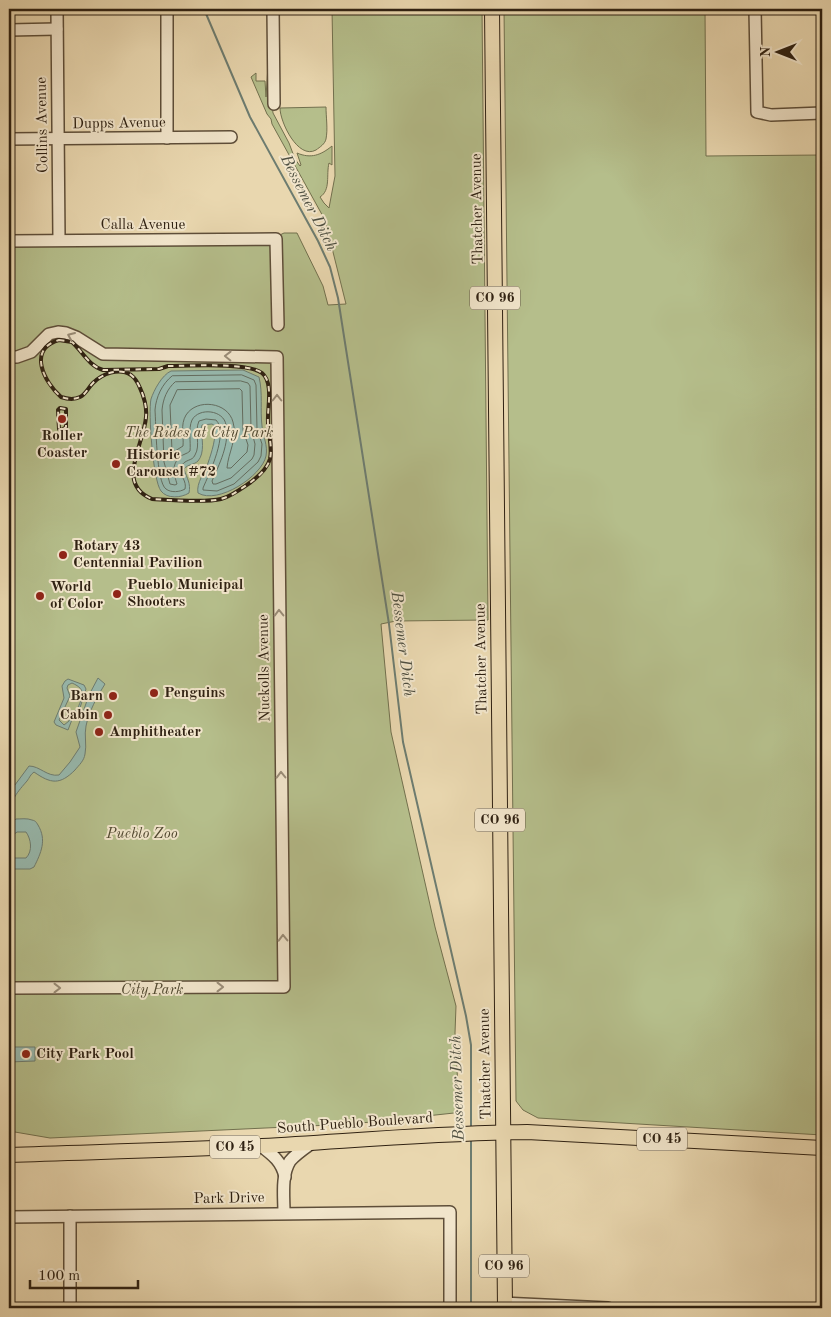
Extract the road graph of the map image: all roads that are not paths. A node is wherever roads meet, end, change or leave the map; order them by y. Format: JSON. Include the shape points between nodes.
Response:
{"nodes":[{"id":1,"x":57,"y":9,"type":"edge"},
{"id":2,"x":168,"y":9,"type":"edge"},
{"id":3,"x":273,"y":9,"type":"edge"},
{"id":4,"x":492,"y":9,"type":"edge"},
{"id":5,"x":755,"y":9,"type":"edge"},
{"id":6,"x":57,"y":29,"type":"junction"},
{"id":7,"x":9,"y":30,"type":"edge"},
{"id":8,"x":274,"y":104,"type":"dead end"},
{"id":9,"x":822,"y":113,"type":"edge"},
{"id":10,"x":231,"y":137,"type":"dead end"},
{"id":11,"x":167,"y":138,"type":"junction"},
{"id":12,"x":9,"y":139,"type":"edge"},
{"id":13,"x":58,"y":140,"type":"junction"},
{"id":14,"x":59,"y":240,"type":"junction"},
{"id":15,"x":9,"y":242,"type":"edge"},
{"id":16,"x":278,"y":325,"type":"dead end"},
{"id":17,"x":9,"y":357,"type":"edge"},
{"id":18,"x":9,"y":988,"type":"edge"},
{"id":19,"x":503,"y":1132,"type":"junction"},
{"id":20,"x":312,"y":1143,"type":"junction"},
{"id":21,"x":261,"y":1146,"type":"junction"},
{"id":22,"x":822,"y":1148,"type":"edge"},
{"id":23,"x":9,"y":1155,"type":"edge"},
{"id":24,"x":285,"y":1177,"type":"junction"},
{"id":25,"x":284,"y":1213,"type":"junction"},
{"id":26,"x":70,"y":1216,"type":"junction"},
{"id":27,"x":9,"y":1217,"type":"edge"},
{"id":28,"x":505,"y":1306,"type":"edge"},
{"id":29,"x":70,"y":1308,"type":"edge"},
{"id":30,"x":450,"y":1308,"type":"edge"},
{"id":31,"x":608,"y":1308,"type":"edge"}],
"edges":[{"from":1,"to":6,"type":"street","name":"Collins Avenue"},
{"from":2,"to":11,"type":"street"},
{"from":3,"to":8,"type":"street"},
{"from":4,"to":19,"type":"main road","name":"Thatcher Avenue","number":"CO 96"},
{"from":5,"to":9,"type":"street","via":[[757,112],[770,115]]},
{"from":6,"to":7,"type":"street"},
{"from":6,"to":13,"type":"street","name":"Collins Avenue"},
{"from":10,"to":11,"type":"street","name":"Dupps Avenue"},
{"from":11,"to":13,"type":"street","name":"Dupps Avenue"},
{"from":12,"to":13,"type":"street","name":"Dupps Avenue"},
{"from":13,"to":14,"type":"street","name":"Collins Avenue"},
{"from":14,"to":15,"type":"street","name":"Calla Avenue"},
{"from":14,"to":16,"type":"street","name":"Calla Avenue","via":[[276,239]]},
{"from":18,"to":17,"type":"street","name":"Nuckolls Avenue","one_way":true,"via":[[284,987],[277,357],[103,354],[76,337],[58,332],[49,334],[30,352]]},
{"from":19,"to":20,"type":"main road","name":"South Pueblo Boulevard","number":"CO 45"},
{"from":19,"to":22,"type":"main road","name":"South Pueblo Boulevard","number":"CO 45"},
{"from":19,"to":28,"type":"main road","name":"Thatcher Avenue","number":"CO 96"},
{"from":20,"to":21,"type":"main road","name":"South Pueblo Boulevard","number":"CO 45"},
{"from":20,"to":24,"type":"street","via":[[292,1159]]},
{"from":21,"to":23,"type":"main road","name":"South Pueblo Boulevard","number":"CO 45"},
{"from":21,"to":24,"type":"street","via":[[275,1156]]},
{"from":24,"to":25,"type":"street"},
{"from":25,"to":26,"type":"street","name":"Park Drive"},
{"from":25,"to":30,"type":"street","name":"Park Drive","via":[[450,1212]]},
{"from":26,"to":27,"type":"street","name":"Park Drive"},
{"from":26,"to":29,"type":"street"},
{"from":28,"to":31,"type":"street"}]}
